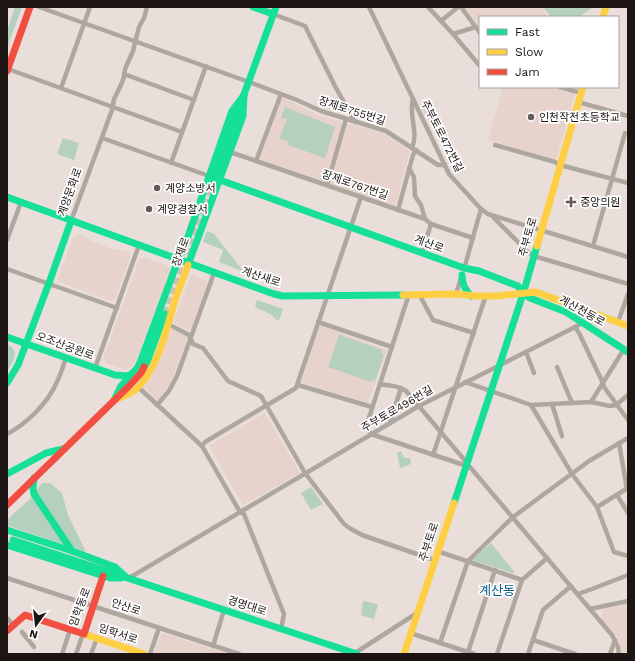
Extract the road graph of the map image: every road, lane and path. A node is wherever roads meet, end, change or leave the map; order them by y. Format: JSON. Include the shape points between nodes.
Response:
{"nodes":[{"id":1,"x":30,"y":7,"type":"edge"},
{"id":2,"x":39,"y":7,"type":"edge"},
{"id":3,"x":90,"y":7,"type":"edge"},
{"id":4,"x":147,"y":7,"type":"edge"},
{"id":5,"x":253,"y":7,"type":"edge"},
{"id":6,"x":369,"y":7,"type":"edge"},
{"id":7,"x":428,"y":7,"type":"edge"},
{"id":8,"x":459,"y":7,"type":"edge"},
{"id":9,"x":275,"y":10,"type":"edge"},
{"id":10,"x":441,"y":21,"type":"junction"},
{"id":11,"x":84,"y":23,"type":"junction"},
{"id":12,"x":476,"y":27,"type":"junction"},
{"id":13,"x":479,"y":32,"type":"edge"},
{"id":14,"x":453,"y":34,"type":"junction"},
{"id":15,"x":135,"y":42,"type":"junction"},
{"id":16,"x":479,"y":65,"type":"edge"},
{"id":17,"x":206,"y":66,"type":"junction"},
{"id":18,"x":7,"y":70,"type":"edge"},
{"id":19,"x":124,"y":74,"type":"junction"},
{"id":20,"x":249,"y":82,"type":"junction"},
{"id":21,"x":61,"y":88,"type":"junction"},
{"id":22,"x":567,"y":88,"type":"edge"},
{"id":23,"x":582,"y":90,"type":"edge"},
{"id":24,"x":281,"y":94,"type":"junction"},
{"id":25,"x":244,"y":95,"type":"junction"},
{"id":26,"x":413,"y":98,"type":"junction"},
{"id":27,"x":194,"y":100,"type":"junction"},
{"id":28,"x":578,"y":102,"type":"junction"},
{"id":29,"x":112,"y":107,"type":"junction"},
{"id":30,"x":628,"y":116,"type":"edge"},
{"id":31,"x":346,"y":119,"type":"junction"},
{"id":32,"x":355,"y":122,"type":"junction"},
{"id":33,"x":182,"y":132,"type":"junction"},
{"id":34,"x":625,"y":133,"type":"dead end"},
{"id":35,"x":102,"y":138,"type":"junction"},
{"id":36,"x":495,"y":145,"type":"dead end"},
{"id":37,"x":414,"y":149,"type":"junction"},
{"id":38,"x":230,"y":152,"type":"junction"},
{"id":39,"x":256,"y":161,"type":"junction"},
{"id":40,"x":171,"y":163,"type":"junction"},
{"id":41,"x":560,"y":164,"type":"junction"},
{"id":42,"x":445,"y":165,"type":"junction"},
{"id":43,"x":409,"y":168,"type":"junction"},
{"id":44,"x":209,"y":176,"type":"junction"},
{"id":45,"x":612,"y":179,"type":"junction"},
{"id":46,"x":220,"y":180,"type":"junction"},
{"id":47,"x":628,"y":183,"type":"edge"},
{"id":48,"x":327,"y":185,"type":"junction"},
{"id":49,"x":210,"y":188,"type":"tunnel mouth"},
{"id":50,"x":7,"y":197,"type":"edge"},
{"id":51,"x":361,"y":197,"type":"junction"},
{"id":52,"x":201,"y":198,"type":"junction"},
{"id":53,"x":21,"y":202,"type":"junction"},
{"id":54,"x":212,"y":202,"type":"junction"},
{"id":55,"x":398,"y":210,"type":"junction"},
{"id":56,"x":481,"y":210,"type":"junction"},
{"id":57,"x":490,"y":215,"type":"junction"},
{"id":58,"x":425,"y":219,"type":"junction"},
{"id":59,"x":71,"y":221,"type":"junction"},
{"id":60,"x":431,"y":224,"type":"junction"},
{"id":61,"x":351,"y":227,"type":"junction"},
{"id":62,"x":541,"y":231,"type":"junction"},
{"id":63,"x":473,"y":238,"type":"junction"},
{"id":64,"x":7,"y":240,"type":"edge"},
{"id":65,"x":139,"y":245,"type":"junction"},
{"id":66,"x":593,"y":246,"type":"junction"},
{"id":67,"x":422,"y":253,"type":"junction"},
{"id":68,"x":534,"y":256,"type":"junction"},
{"id":69,"x":628,"y":256,"type":"edge"},
{"id":70,"x":178,"y":260,"type":"junction"},
{"id":71,"x":188,"y":263,"type":"junction"},
{"id":72,"x":7,"y":269,"type":"edge"},
{"id":73,"x":463,"y":272,"type":"junction"},
{"id":74,"x":214,"y":273,"type":"junction"},
{"id":75,"x":49,"y":283,"type":"junction"},
{"id":76,"x":628,"y":284,"type":"edge"},
{"id":77,"x":409,"y":294,"type":"junction"},
{"id":78,"x":419,"y":294,"type":"junction"},
{"id":79,"x":456,"y":294,"type":"junction"},
{"id":80,"x":523,"y":294,"type":"junction"},
{"id":81,"x":628,"y":294,"type":"edge"},
{"id":82,"x":327,"y":295,"type":"junction"},
{"id":83,"x":486,"y":295,"type":"junction"},
{"id":84,"x":471,"y":296,"type":"junction"},
{"id":85,"x":162,"y":302,"type":"junction"},
{"id":86,"x":117,"y":308,"type":"junction"},
{"id":87,"x":168,"y":315,"type":"junction"},
{"id":88,"x":318,"y":322,"type":"junction"},
{"id":89,"x":618,"y":322,"type":"junction"},
{"id":90,"x":584,"y":323,"type":"junction"},
{"id":91,"x":168,"y":324,"type":"junction"},
{"id":92,"x":628,"y":326,"type":"edge"},
{"id":93,"x":575,"y":327,"type":"junction"},
{"id":94,"x":474,"y":333,"type":"junction"},
{"id":95,"x":7,"y":337,"type":"edge"},
{"id":96,"x":190,"y":339,"type":"junction"},
{"id":97,"x":26,"y":343,"type":"junction"},
{"id":98,"x":392,"y":346,"type":"junction"},
{"id":99,"x":626,"y":350,"type":"edge"},
{"id":100,"x":526,"y":352,"type":"junction"},
{"id":101,"x":66,"y":358,"type":"junction"},
{"id":102,"x":499,"y":365,"type":"junction"},
{"id":103,"x":557,"y":367,"type":"dead end"},
{"id":104,"x":95,"y":368,"type":"junction"},
{"id":105,"x":534,"y":373,"type":"dead end"},
{"id":106,"x":132,"y":374,"type":"junction"},
{"id":107,"x":115,"y":375,"type":"junction"},
{"id":108,"x":465,"y":382,"type":"junction"},
{"id":109,"x":7,"y":383,"type":"edge"},
{"id":110,"x":603,"y":383,"type":"junction"},
{"id":111,"x":380,"y":384,"type":"junction"},
{"id":112,"x":298,"y":385,"type":"junction"},
{"id":113,"x":121,"y":386,"type":"junction"},
{"id":114,"x":138,"y":387,"type":"junction"},
{"id":115,"x":456,"y":387,"type":"junction"},
{"id":116,"x":401,"y":388,"type":"junction"},
{"id":117,"x":491,"y":391,"type":"junction"},
{"id":118,"x":628,"y":395,"type":"edge"},
{"id":119,"x":114,"y":400,"type":"junction"},
{"id":120,"x":591,"y":402,"type":"junction"},
{"id":121,"x":572,"y":403,"type":"junction"},
{"id":122,"x":552,"y":404,"type":"junction"},
{"id":123,"x":616,"y":404,"type":"junction"},
{"id":124,"x":157,"y":405,"type":"junction"},
{"id":125,"x":266,"y":405,"type":"junction"},
{"id":126,"x":531,"y":405,"type":"junction"},
{"id":127,"x":418,"y":406,"type":"junction"},
{"id":128,"x":372,"y":407,"type":"junction"},
{"id":129,"x":628,"y":420,"type":"edge"},
{"id":130,"x":390,"y":423,"type":"junction"},
{"id":131,"x":441,"y":432,"type":"junction"},
{"id":132,"x":7,"y":434,"type":"edge"},
{"id":133,"x":371,"y":434,"type":"junction"},
{"id":134,"x":562,"y":436,"type":"dead end"},
{"id":135,"x":628,"y":438,"type":"edge"},
{"id":136,"x":620,"y":443,"type":"junction"},
{"id":137,"x":202,"y":446,"type":"junction"},
{"id":138,"x":65,"y":448,"type":"junction"},
{"id":139,"x":433,"y":455,"type":"junction"},
{"id":140,"x":466,"y":465,"type":"junction"},
{"id":141,"x":305,"y":473,"type":"junction"},
{"id":142,"x":7,"y":474,"type":"edge"},
{"id":143,"x":572,"y":474,"type":"junction"},
{"id":144,"x":34,"y":478,"type":"junction"},
{"id":145,"x":628,"y":488,"type":"edge"},
{"id":146,"x":617,"y":495,"type":"junction"},
{"id":147,"x":7,"y":505,"type":"edge"},
{"id":148,"x":597,"y":507,"type":"junction"},
{"id":149,"x":240,"y":512,"type":"junction"},
{"id":150,"x":628,"y":513,"type":"edge"},
{"id":151,"x":513,"y":517,"type":"junction"},
{"id":152,"x":7,"y":530,"type":"edge"},
{"id":153,"x":12,"y":541,"type":"edge"},
{"id":154,"x":72,"y":551,"type":"junction"},
{"id":155,"x":438,"y":551,"type":"junction"},
{"id":156,"x":628,"y":556,"type":"edge"},
{"id":157,"x":547,"y":558,"type":"junction"},
{"id":158,"x":434,"y":560,"type":"junction"},
{"id":159,"x":468,"y":561,"type":"junction"},
{"id":160,"x":495,"y":570,"type":"junction"},
{"id":161,"x":628,"y":575,"type":"edge"},
{"id":162,"x":103,"y":576,"type":"junction"},
{"id":163,"x":7,"y":578,"type":"edge"},
{"id":164,"x":129,"y":578,"type":"junction"},
{"id":165,"x":522,"y":580,"type":"junction"},
{"id":166,"x":571,"y":586,"type":"junction"},
{"id":167,"x":578,"y":594,"type":"junction"},
{"id":168,"x":628,"y":601,"type":"edge"},
{"id":169,"x":93,"y":606,"type":"junction"},
{"id":170,"x":590,"y":609,"type":"junction"},
{"id":171,"x":224,"y":610,"type":"junction"},
{"id":172,"x":417,"y":612,"type":"junction"},
{"id":173,"x":7,"y":618,"type":"edge"},
{"id":174,"x":13,"y":625,"type":"junction"},
{"id":175,"x":159,"y":628,"type":"junction"},
{"id":176,"x":281,"y":629,"type":"junction"},
{"id":177,"x":70,"y":630,"type":"junction"},
{"id":178,"x":7,"y":631,"type":"edge"},
{"id":179,"x":22,"y":632,"type":"dead end"},
{"id":180,"x":410,"y":633,"type":"junction"},
{"id":181,"x":84,"y":634,"type":"junction"},
{"id":182,"x":96,"y":638,"type":"junction"},
{"id":183,"x":533,"y":640,"type":"junction"},
{"id":184,"x":614,"y":640,"type":"junction"},
{"id":185,"x":440,"y":643,"type":"junction"},
{"id":186,"x":213,"y":646,"type":"junction"},
{"id":187,"x":34,"y":647,"type":"dead end"},
{"id":188,"x":342,"y":652,"type":"edge"},
{"id":189,"x":468,"y":652,"type":"junction"},
{"id":190,"x":62,"y":654,"type":"edge"},
{"id":191,"x":76,"y":654,"type":"edge"},
{"id":192,"x":91,"y":654,"type":"edge"},
{"id":193,"x":144,"y":654,"type":"edge"},
{"id":194,"x":150,"y":654,"type":"edge"},
{"id":195,"x":238,"y":654,"type":"edge"},
{"id":196,"x":356,"y":654,"type":"edge"},
{"id":197,"x":404,"y":654,"type":"edge"},
{"id":198,"x":474,"y":654,"type":"edge"},
{"id":199,"x":497,"y":654,"type":"edge"},
{"id":200,"x":528,"y":654,"type":"edge"},
{"id":201,"x":575,"y":654,"type":"edge"},
{"id":202,"x":610,"y":654,"type":"edge"},
{"id":203,"x":619,"y":654,"type":"edge"}],
"edges":[{"from":1,"to":18,"type":"street"},
{"from":2,"to":11,"type":"street","name":"장제로755번길"},
{"from":3,"to":11,"type":"street"},
{"from":4,"to":15,"type":"street","name":"계양문화로"},
{"from":5,"to":9,"type":"street"},
{"from":6,"to":26,"type":"street","name":"주부토로472번길"},
{"from":7,"to":10,"type":"street"},
{"from":8,"to":10,"type":"street"},
{"from":8,"to":12,"type":"street"},
{"from":9,"to":20,"type":"street","name":"장제로"},
{"from":9,"to":32,"type":"street","via":[[306,26]]},
{"from":10,"to":14,"type":"street"},
{"from":11,"to":15,"type":"street","name":"장제로755번길"},
{"from":11,"to":21,"type":"street"},
{"from":12,"to":13,"type":"street"},
{"from":12,"to":14,"type":"street"},
{"from":14,"to":16,"type":"street"},
{"from":15,"to":17,"type":"street","name":"장제로755번길"},
{"from":15,"to":19,"type":"street","name":"계양문화로"},
{"from":17,"to":20,"type":"street","name":"장제로755번길"},
{"from":17,"to":27,"type":"street"},
{"from":18,"to":21,"type":"street"},
{"from":19,"to":27,"type":"street"},
{"from":19,"to":29,"type":"street","name":"계양문화로"},
{"from":20,"to":24,"type":"street","name":"장제로755번길"},
{"from":20,"to":25,"type":"street","name":"장제로"},
{"from":21,"to":29,"type":"street"},
{"from":22,"to":23,"type":"street"},
{"from":23,"to":28,"type":"street","name":"주부토로"},
{"from":24,"to":31,"type":"street","name":"장제로755번길","via":[[321,112]]},
{"from":24,"to":39,"type":"street"},
{"from":25,"to":38,"type":"street","name":"장제로","via":[[243,116]]},
{"from":25,"to":44,"type":"street","name":"장제로","via":[[232,111]]},
{"from":25,"to":49,"type":"street","name":"장제로"},
{"from":26,"to":37,"type":"street","via":[[411,113]]},
{"from":26,"to":42,"type":"street","name":"주부토로472번길"},
{"from":27,"to":33,"type":"street"},
{"from":28,"to":30,"type":"street"},
{"from":28,"to":41,"type":"street","name":"주부토로"},
{"from":29,"to":33,"type":"street"},
{"from":29,"to":35,"type":"street","name":"계양문화로"},
{"from":31,"to":32,"type":"street","name":"장제로755번길"},
{"from":31,"to":48,"type":"street"},
{"from":32,"to":37,"type":"street","name":"장제로755번길","via":[[386,131]]},
{"from":33,"to":40,"type":"street"},
{"from":34,"to":45,"type":"street"},
{"from":35,"to":40,"type":"street"},
{"from":35,"to":59,"type":"street","name":"계양문화로"},
{"from":36,"to":41,"type":"street"},
{"from":37,"to":42,"type":"street","name":"장제로755번길","via":[[438,165]]},
{"from":37,"to":43,"type":"street"},
{"from":38,"to":39,"type":"street","name":"장제로767번길"},
{"from":38,"to":46,"type":"street","name":"장제로"},
{"from":39,"to":48,"type":"street","name":"장제로767번길"},
{"from":40,"to":44,"type":"street"},
{"from":41,"to":45,"type":"street"},
{"from":41,"to":62,"type":"street","name":"주부토로"},
{"from":42,"to":56,"type":"street","name":"주부토로472번길","via":[[449,174]]},
{"from":43,"to":55,"type":"street"},
{"from":43,"to":58,"type":"street","via":[[414,177],[415,196]]},
{"from":44,"to":52,"type":"street","name":"장제로"},
{"from":45,"to":47,"type":"street"},
{"from":45,"to":66,"type":"street"},
{"from":46,"to":54,"type":"street","name":"장제로"},
{"from":46,"to":61,"type":"street","name":"계산로"},
{"from":48,"to":51,"type":"street","name":"장제로767번길"},
{"from":50,"to":53,"type":"street","name":"계산새로"},
{"from":51,"to":55,"type":"street","name":"장제로767번길"},
{"from":51,"to":61,"type":"street"},
{"from":52,"to":54,"type":"street","via":[[206,205]]},
{"from":52,"to":70,"type":"street","name":"장제로"},
{"from":53,"to":59,"type":"street","name":"계산새로"},
{"from":53,"to":64,"type":"street"},
{"from":54,"to":71,"type":"street","name":"장제로"},
{"from":55,"to":58,"type":"street","name":"장제로767번길"},
{"from":56,"to":57,"type":"street","name":"주부토로472번길"},
{"from":56,"to":63,"type":"street"},
{"from":57,"to":62,"type":"street","name":"주부토로472번길"},
{"from":57,"to":68,"type":"street"},
{"from":58,"to":60,"type":"street","name":"장제로767번길"},
{"from":59,"to":65,"type":"street","name":"계산새로"},
{"from":59,"to":75,"type":"street","name":"계양문화로"},
{"from":60,"to":63,"type":"street","name":"장제로767번길"},
{"from":60,"to":67,"type":"street"},
{"from":61,"to":67,"type":"street","name":"계산로"},
{"from":61,"to":82,"type":"street"},
{"from":62,"to":66,"type":"street","name":"주부토로472번길"},
{"from":62,"to":68,"type":"street","name":"주부토로"},
{"from":63,"to":73,"type":"street"},
{"from":65,"to":70,"type":"street","name":"계산새로"},
{"from":65,"to":86,"type":"street"},
{"from":66,"to":69,"type":"street","name":"주부토로472번길"},
{"from":67,"to":73,"type":"street","name":"계산로"},
{"from":68,"to":76,"type":"street"},
{"from":68,"to":80,"type":"street","name":"주부토로"},
{"from":70,"to":71,"type":"street","name":"계산새로"},
{"from":70,"to":85,"type":"street","name":"장제로"},
{"from":71,"to":74,"type":"street","name":"계산새로"},
{"from":71,"to":87,"type":"street","name":"장제로"},
{"from":72,"to":75,"type":"street"},
{"from":73,"to":79,"type":"street"},
{"from":73,"to":80,"type":"street","name":"계산로","via":[[479,271],[518,286]]},
{"from":73,"to":84,"type":"street","via":[[462,283]]},
{"from":74,"to":82,"type":"street","name":"계산새로","via":[[283,296]]},
{"from":74,"to":96,"type":"street"},
{"from":75,"to":86,"type":"street"},
{"from":75,"to":97,"type":"street","name":"계양문화로"},
{"from":77,"to":78,"type":"street","name":"계산새로"},
{"from":77,"to":82,"type":"street","name":"계산새로"},
{"from":77,"to":98,"type":"street"},
{"from":78,"to":79,"type":"street","name":"계산새로"},
{"from":78,"to":94,"type":"street","via":[[433,320]]},
{"from":79,"to":84,"type":"street","name":"계산새로"},
{"from":80,"to":83,"type":"street","name":"계산새로"},
{"from":80,"to":89,"type":"street","via":[[536,292]]},
{"from":80,"to":90,"type":"street","name":"계산천동로","via":[[566,312]]},
{"from":80,"to":102,"type":"street","name":"주부토로"},
{"from":81,"to":89,"type":"street"},
{"from":82,"to":88,"type":"street"},
{"from":83,"to":84,"type":"street","name":"계산새로"},
{"from":83,"to":94,"type":"street"},
{"from":85,"to":87,"type":"street","via":[[168,300],[172,303]]},
{"from":85,"to":106,"type":"street","name":"장제로","via":[[141,360]]},
{"from":86,"to":104,"type":"street"},
{"from":87,"to":91,"type":"street","name":"장제로"},
{"from":87,"to":119,"type":"street","name":"장제로","via":[[141,373]]},
{"from":88,"to":98,"type":"street"},
{"from":88,"to":112,"type":"street"},
{"from":89,"to":92,"type":"street"},
{"from":90,"to":93,"type":"street","name":"주부토로496번길"},
{"from":90,"to":99,"type":"street","name":"계산천동로"},
{"from":91,"to":96,"type":"street","via":[[189,335]]},
{"from":91,"to":114,"type":"street","name":"장제로","via":[[151,369]]},
{"from":93,"to":100,"type":"street","name":"주부토로496번길"},
{"from":93,"to":110,"type":"street"},
{"from":94,"to":115,"type":"street"},
{"from":95,"to":97,"type":"street","name":"오조산공원로"},
{"from":96,"to":124,"type":"street","via":[[174,384]]},
{"from":96,"to":125,"type":"street","via":[[193,344],[203,348],[228,381],[260,396]]},
{"from":97,"to":101,"type":"street","name":"오조산공원로"},
{"from":97,"to":109,"type":"street","name":"계양문화로","via":[[18,365]]},
{"from":98,"to":111,"type":"street"},
{"from":99,"to":110,"type":"street"},
{"from":100,"to":102,"type":"street","name":"주부토로496번길"},
{"from":100,"to":105,"type":"street"},
{"from":101,"to":104,"type":"street","name":"오조산공원로"},
{"from":101,"to":132,"type":"street","via":[[56,385],[39,409]]},
{"from":102,"to":108,"type":"street","name":"주부토로496번길"},
{"from":102,"to":117,"type":"street","name":"주부토로"},
{"from":103,"to":121,"type":"street"},
{"from":104,"to":107,"type":"street","name":"오조산공원로"},
{"from":106,"to":107,"type":"street"},
{"from":106,"to":113,"type":"street","name":"장제로"},
{"from":107,"to":113,"type":"street"},
{"from":108,"to":115,"type":"street","name":"주부토로496번길"},
{"from":108,"to":117,"type":"street"},
{"from":110,"to":120,"type":"street"},
{"from":110,"to":123,"type":"street"},
{"from":111,"to":116,"type":"street"},
{"from":111,"to":128,"type":"street"},
{"from":112,"to":125,"type":"street"},
{"from":112,"to":128,"type":"street"},
{"from":113,"to":119,"type":"street","name":"장제로"},
{"from":114,"to":119,"type":"street","name":"장제로"},
{"from":114,"to":124,"type":"street"},
{"from":115,"to":127,"type":"street","name":"주부토로496번길"},
{"from":115,"to":131,"type":"street"},
{"from":116,"to":127,"type":"street"},
{"from":116,"to":130,"type":"street"},
{"from":117,"to":126,"type":"street"},
{"from":117,"to":140,"type":"street","name":"주부토로"},
{"from":118,"to":123,"type":"street"},
{"from":119,"to":138,"type":"street","name":"장제로"},
{"from":120,"to":121,"type":"street"},
{"from":120,"to":123,"type":"street","via":[[610,406]]},
{"from":121,"to":122,"type":"street"},
{"from":122,"to":126,"type":"street"},
{"from":122,"to":134,"type":"street"},
{"from":123,"to":129,"type":"street"},
{"from":124,"to":137,"type":"street"},
{"from":125,"to":137,"type":"street"},
{"from":125,"to":141,"type":"street"},
{"from":126,"to":143,"type":"street"},
{"from":127,"to":130,"type":"street","name":"주부토로496번길"},
{"from":127,"to":131,"type":"street"},
{"from":128,"to":133,"type":"street","via":[[366,426]]},
{"from":130,"to":133,"type":"street","name":"주부토로496번길"},
{"from":131,"to":139,"type":"street"},
{"from":131,"to":140,"type":"street"},
{"from":133,"to":139,"type":"street"},
{"from":133,"to":141,"type":"street","name":"주부토로496번길"},
{"from":135,"to":136,"type":"street"},
{"from":136,"to":143,"type":"street"},
{"from":136,"to":145,"type":"street"},
{"from":137,"to":149,"type":"street"},
{"from":138,"to":142,"type":"street","via":[[46,453]]},
{"from":138,"to":144,"type":"street","name":"장제로"},
{"from":139,"to":140,"type":"street"},
{"from":140,"to":151,"type":"street"},
{"from":140,"to":155,"type":"street","name":"주부토로"},
{"from":141,"to":149,"type":"street","name":"주부토로496번길"},
{"from":141,"to":158,"type":"street","via":[[344,524],[351,529]]},
{"from":143,"to":148,"type":"street"},
{"from":143,"to":151,"type":"street"},
{"from":144,"to":147,"type":"street","name":"장제로"},
{"from":144,"to":154,"type":"street","via":[[34,494]]},
{"from":145,"to":146,"type":"street"},
{"from":146,"to":148,"type":"street"},
{"from":146,"to":150,"type":"street"},
{"from":148,"to":156,"type":"street","via":[[614,552]]},
{"from":149,"to":164,"type":"street","name":"주부토로496번길"},
{"from":149,"to":176,"type":"street","via":[[244,514],[284,614]]},
{"from":151,"to":157,"type":"street"},
{"from":151,"to":159,"type":"street"},
{"from":152,"to":153,"type":"street","name":"경명대로"},
{"from":153,"to":154,"type":"street","name":"경명대로"},
{"from":153,"to":162,"type":"street","name":"경명대로"},
{"from":153,"to":164,"type":"street","name":"경명대로"},
{"from":154,"to":164,"type":"street","name":"경명대로","via":[[115,567]]},
{"from":155,"to":158,"type":"street","name":"주부토로"},
{"from":155,"to":159,"type":"street"},
{"from":157,"to":165,"type":"street"},
{"from":157,"to":166,"type":"street"},
{"from":158,"to":172,"type":"street","name":"주부토로"},
{"from":159,"to":160,"type":"street"},
{"from":159,"to":185,"type":"street"},
{"from":160,"to":165,"type":"street"},
{"from":160,"to":189,"type":"street"},
{"from":161,"to":167,"type":"street"},
{"from":162,"to":164,"type":"street","name":"경명대로"},
{"from":162,"to":169,"type":"street","name":"임학동로"},
{"from":163,"to":169,"type":"street","name":"안산로"},
{"from":164,"to":171,"type":"street","name":"경명대로"},
{"from":165,"to":199,"type":"street"},
{"from":166,"to":167,"type":"street"},
{"from":166,"to":183,"type":"street","via":[[543,610]]},
{"from":167,"to":170,"type":"street"},
{"from":168,"to":170,"type":"street"},
{"from":169,"to":175,"type":"street","name":"안산로"},
{"from":169,"to":181,"type":"street","name":"임학동로"},
{"from":170,"to":184,"type":"street"},
{"from":171,"to":176,"type":"street","name":"경명대로"},
{"from":171,"to":186,"type":"street"},
{"from":172,"to":180,"type":"street","name":"주부토로"},
{"from":172,"to":196,"type":"street"},
{"from":173,"to":174,"type":"street"},
{"from":174,"to":177,"type":"street","name":"임학동로","via":[[25,615]]},
{"from":174,"to":178,"type":"street","name":"임학동로"},
{"from":175,"to":186,"type":"street","name":"안산로"},
{"from":175,"to":194,"type":"street"},
{"from":176,"to":188,"type":"street","name":"경명대로"},
{"from":177,"to":181,"type":"street","name":"임학동로"},
{"from":177,"to":190,"type":"street"},
{"from":179,"to":187,"type":"street"},
{"from":180,"to":185,"type":"street"},
{"from":180,"to":197,"type":"street","name":"주부토로"},
{"from":181,"to":182,"type":"street","name":"임학서로"},
{"from":181,"to":191,"type":"street"},
{"from":182,"to":192,"type":"street"},
{"from":182,"to":193,"type":"street","name":"임학서로"},
{"from":183,"to":200,"type":"street"},
{"from":183,"to":201,"type":"street"},
{"from":184,"to":202,"type":"street"},
{"from":184,"to":203,"type":"street"},
{"from":185,"to":189,"type":"street"},
{"from":186,"to":195,"type":"street","name":"안산로"},
{"from":188,"to":196,"type":"street","name":"경명대로"},
{"from":189,"to":198,"type":"street"}]}
